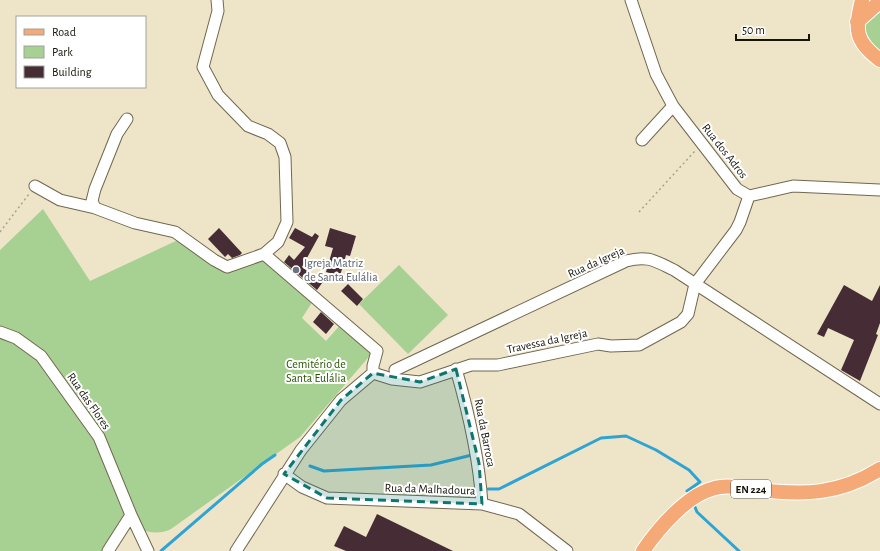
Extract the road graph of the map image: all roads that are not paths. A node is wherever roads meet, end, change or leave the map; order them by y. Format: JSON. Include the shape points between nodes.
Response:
{"nodes":[{"id":1,"x":217,"y":0,"type":"edge"},
{"id":2,"x":631,"y":0,"type":"edge"},
{"id":3,"x":870,"y":2,"type":"edge"},
{"id":4,"x":880,"y":60,"type":"edge"},
{"id":5,"x":673,"y":106,"type":"junction"},
{"id":6,"x":127,"y":119,"type":"dead end"},
{"id":7,"x":642,"y":140,"type":"dead end"},
{"id":8,"x":35,"y":186,"type":"road end"},
{"id":9,"x":880,"y":190,"type":"edge"},
{"id":10,"x":749,"y":196,"type":"junction"},
{"id":11,"x":95,"y":208,"type":"junction"},
{"id":12,"x":264,"y":254,"type":"junction"},
{"id":13,"x":695,"y":284,"type":"junction"},
{"id":14,"x":0,"y":332,"type":"edge"},
{"id":15,"x":456,"y":369,"type":"junction"},
{"id":16,"x":395,"y":370,"type":"dead end"},
{"id":17,"x":374,"y":373,"type":"junction"},
{"id":18,"x":880,"y":404,"type":"edge"},
{"id":19,"x":880,"y":469,"type":"edge"},
{"id":20,"x":284,"y":474,"type":"junction"},
{"id":21,"x":482,"y":504,"type":"junction"},
{"id":22,"x":131,"y":515,"type":"junction"},
{"id":23,"x":108,"y":551,"type":"edge"},
{"id":24,"x":148,"y":551,"type":"edge"},
{"id":25,"x":236,"y":551,"type":"edge"},
{"id":26,"x":567,"y":551,"type":"edge"},
{"id":27,"x":643,"y":551,"type":"edge"}],
"edges":[{"from":1,"to":12,"type":"street","via":[[218,11],[203,67],[218,95],[248,126],[268,134],[280,143],[285,157],[287,222],[278,242]]},
{"from":2,"to":5,"type":"street","name":"Rua dos Adros","via":[[656,74]]},
{"from":3,"to":4,"type":"main road","via":[[857,22],[857,34],[863,45]]},
{"from":5,"to":7,"type":"street"},
{"from":5,"to":10,"type":"street","name":"Rua dos Adros","via":[[737,189]]},
{"from":6,"to":11,"type":"street","via":[[117,134],[94,189],[92,201]]},
{"from":8,"to":11,"type":"street","via":[[60,200]]},
{"from":9,"to":10,"type":"street","name":"Rua dos Adros","via":[[793,186]]},
{"from":10,"to":13,"type":"street","via":[[736,230]]},
{"from":11,"to":12,"type":"street","via":[[134,223],[175,232],[227,267]]},
{"from":12,"to":17,"type":"street","via":[[377,351]]},
{"from":13,"to":15,"type":"street","name":"Travessa da Igreja","via":[[688,314],[681,322],[640,345],[598,344],[498,365],[471,365]]},
{"from":13,"to":16,"type":"street","name":"Rua da Igreja","via":[[651,259],[641,258],[626,262]]},
{"from":13,"to":18,"type":"street","name":"Rua da Igreja"},
{"from":14,"to":22,"type":"street","name":"Rua das Flores","via":[[16,338],[41,356],[99,437]]},
{"from":15,"to":17,"type":"street","name":"Travessa da Igreja","via":[[420,382],[392,379]]},
{"from":15,"to":21,"type":"street","name":"Rua da Barroca","via":[[471,419],[479,463]]},
{"from":17,"to":20,"type":"street","via":[[341,400]]},
{"from":19,"to":27,"type":"main road","number":"EN 224","via":[[838,488],[815,493],[713,488],[696,496],[682,507]]},
{"from":20,"to":21,"type":"street","name":"Rua da Malhadoura","via":[[302,487],[327,498]]},
{"from":20,"to":25,"type":"street"},
{"from":21,"to":26,"type":"street","name":"Rua da Malhadoura","via":[[519,514]]},
{"from":22,"to":23,"type":"street"},
{"from":22,"to":24,"type":"street","name":"Rua das Flores"}]}
